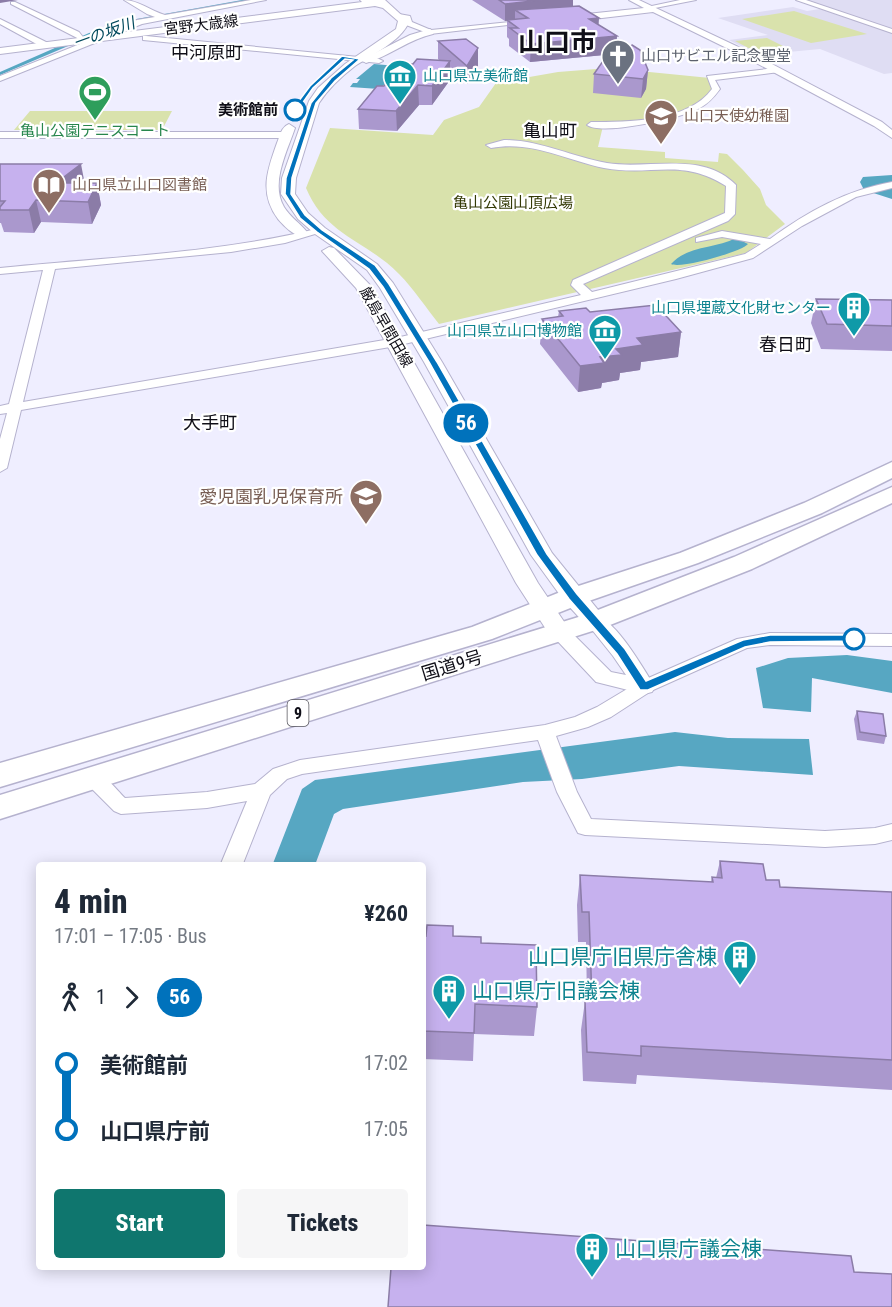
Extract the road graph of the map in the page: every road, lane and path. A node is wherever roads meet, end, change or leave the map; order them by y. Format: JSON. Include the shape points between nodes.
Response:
{"nodes":[{"id":1,"x":127,"y":0,"type":"edge"},
{"id":2,"x":222,"y":0,"type":"edge"},
{"id":3,"x":263,"y":0,"type":"edge"},
{"id":4,"x":633,"y":0,"type":"edge"},
{"id":5,"x":693,"y":0,"type":"edge"},
{"id":6,"x":799,"y":0,"type":"edge"},
{"id":7,"x":369,"y":2,"type":"edge"},
{"id":8,"x":13,"y":3,"type":"dead end"},
{"id":9,"x":395,"y":8,"type":"edge"},
{"id":10,"x":652,"y":9,"type":"junction"},
{"id":11,"x":150,"y":13,"type":"junction"},
{"id":12,"x":128,"y":17,"type":"dead end"},
{"id":13,"x":163,"y":17,"type":"junction"},
{"id":14,"x":558,"y":20,"type":"edge"},
{"id":15,"x":0,"y":21,"type":"edge"},
{"id":16,"x":537,"y":21,"type":"edge"},
{"id":17,"x":9,"y":26,"type":"junction"},
{"id":18,"x":0,"y":28,"type":"edge"},
{"id":19,"x":892,"y":31,"type":"edge"},
{"id":20,"x":430,"y":32,"type":"junction"},
{"id":21,"x":80,"y":36,"type":"junction"},
{"id":22,"x":98,"y":38,"type":"junction"},
{"id":23,"x":146,"y":38,"type":"dead end"},
{"id":24,"x":45,"y":45,"type":"junction"},
{"id":25,"x":0,"y":51,"type":"edge"},
{"id":26,"x":356,"y":59,"type":"junction"},
{"id":27,"x":379,"y":61,"type":"dead end"},
{"id":28,"x":776,"y":70,"type":"junction"},
{"id":29,"x":1,"y":79,"type":"edge"},
{"id":30,"x":591,"y":125,"type":"dead end"},
{"id":31,"x":0,"y":135,"type":"edge"},
{"id":32,"x":286,"y":135,"type":"junction"},
{"id":33,"x":892,"y":135,"type":"edge"},
{"id":34,"x":491,"y":145,"type":"dead end"},
{"id":35,"x":889,"y":185,"type":"edge"},
{"id":36,"x":312,"y":233,"type":"junction"},
{"id":37,"x":772,"y":243,"type":"junction"},
{"id":38,"x":664,"y":245,"type":"junction"},
{"id":39,"x":50,"y":267,"type":"junction"},
{"id":40,"x":0,"y":271,"type":"edge"},
{"id":41,"x":589,"y":296,"type":"junction"},
{"id":42,"x":416,"y":336,"type":"junction"},
{"id":43,"x":396,"y":342,"type":"junction"},
{"id":44,"x":7,"y":409,"type":"edge"},
{"id":45,"x":0,"y":468,"type":"edge"},
{"id":46,"x":892,"y":469,"type":"edge"},
{"id":47,"x":892,"y":494,"type":"edge"},
{"id":48,"x":573,"y":597,"type":"junction"},
{"id":49,"x":551,"y":620,"type":"junction"},
{"id":50,"x":595,"y":621,"type":"junction"},
{"id":51,"x":892,"y":640,"type":"edge"},
{"id":52,"x":644,"y":687,"type":"junction"},
{"id":53,"x":547,"y":737,"type":"junction"},
{"id":54,"x":0,"y":775,"type":"edge"},
{"id":55,"x":91,"y":778,"type":"junction"},
{"id":56,"x":261,"y":791,"type":"junction"},
{"id":57,"x":0,"y":807,"type":"edge"},
{"id":58,"x":892,"y":832,"type":"edge"},
{"id":59,"x":233,"y":862,"type":"edge"}],
"edges":[{"from":1,"to":11,"type":"street"},
{"from":2,"to":11,"type":"street"},
{"from":3,"to":13,"type":"street"},
{"from":4,"to":10,"type":"street"},
{"from":5,"to":10,"type":"street"},
{"from":6,"to":19,"type":"street"},
{"from":7,"to":9,"type":"main road"},
{"from":7,"to":22,"type":"main road","name":"宮野大歳線"},
{"from":7,"to":26,"type":"main road","name":"厳島早間田線","via":[[386,15],[388,27]]},
{"from":8,"to":21,"type":"street"},
{"from":9,"to":20,"type":"street","via":[[409,23]]},
{"from":9,"to":26,"type":"main road","name":"厳島早間田線","via":[[404,22],[400,31]]},
{"from":10,"to":14,"type":"street"},
{"from":10,"to":28,"type":"street"},
{"from":11,"to":12,"type":"street"},
{"from":11,"to":13,"type":"street"},
{"from":13,"to":22,"type":"street"},
{"from":15,"to":17,"type":"street"},
{"from":16,"to":20,"type":"street"},
{"from":17,"to":18,"type":"street"},
{"from":17,"to":24,"type":"street"},
{"from":20,"to":26,"type":"street","via":[[408,37],[382,55]]},
{"from":21,"to":22,"type":"main road","name":"宮野大歳線"},
{"from":21,"to":24,"type":"main road","name":"宮野大歳線"},
{"from":22,"to":29,"type":"street"},
{"from":23,"to":26,"type":"street"},
{"from":24,"to":25,"type":"main road","name":"宮野大歳線"},
{"from":26,"to":27,"type":"street"},
{"from":26,"to":32,"type":"main road","name":"厳島早間田線","via":[[312,87],[301,101]]},
{"from":26,"to":36,"type":"main road","name":"厳島早間田線","via":[[314,103],[289,178],[288,194]]},
{"from":28,"to":30,"type":"street","via":[[710,78],[716,89],[714,95],[702,104],[660,119]]},
{"from":28,"to":33,"type":"street"},
{"from":31,"to":32,"type":"street"},
{"from":32,"to":36,"type":"main road","name":"厳島早間田線","via":[[272,174],[271,197],[285,220]]},
{"from":34,"to":38,"type":"street","via":[[528,145],[605,165],[690,167],[731,185],[730,214]]},
{"from":35,"to":37,"type":"street","via":[[852,195]]},
{"from":36,"to":39,"type":"street","via":[[231,249]]},
{"from":36,"to":42,"type":"main road","name":"厳島早間田線","via":[[372,267]]},
{"from":36,"to":43,"type":"main road","name":"厳島早間田線","via":[[363,286]]},
{"from":37,"to":38,"type":"street","via":[[722,234],[687,244]]},
{"from":37,"to":41,"type":"street","via":[[748,256]]},
{"from":38,"to":41,"type":"street","via":[[577,282]]},
{"from":39,"to":40,"type":"street"},
{"from":39,"to":44,"type":"street"},
{"from":41,"to":42,"type":"street"},
{"from":42,"to":43,"type":"street"},
{"from":42,"to":48,"type":"main road","name":"厳島早間田線","via":[[542,555]]},
{"from":43,"to":44,"type":"street"},
{"from":43,"to":49,"type":"main road","name":"厳島早間田線"},
{"from":44,"to":45,"type":"street"},
{"from":46,"to":48,"type":"highway","name":"国道9号","number":"9","via":[[813,508],[689,558]]},
{"from":47,"to":50,"type":"highway","name":"国道9号","number":"9","via":[[743,563]]},
{"from":48,"to":49,"type":"highway","name":"国道9号","number":"9"},
{"from":48,"to":50,"type":"main road","name":"厳島早間田線"},
{"from":49,"to":50,"type":"highway","name":"国道9号","number":"9"},
{"from":49,"to":52,"type":"street","via":[[604,677]]},
{"from":49,"to":54,"type":"highway","name":"国道9号","number":"9","via":[[471,636]]},
{"from":49,"to":55,"type":"highway","name":"国道9号","number":"9"},
{"from":50,"to":52,"type":"street"},
{"from":51,"to":52,"type":"street","via":[[770,639],[743,643]]},
{"from":52,"to":53,"type":"street"},
{"from":53,"to":56,"type":"street","via":[[300,767],[280,774]]},
{"from":53,"to":58,"type":"street","via":[[585,827],[825,839]]},
{"from":55,"to":56,"type":"street","via":[[122,806],[207,800]]},
{"from":55,"to":57,"type":"highway","name":"国道9号","number":"9"},
{"from":56,"to":59,"type":"street"}]}
